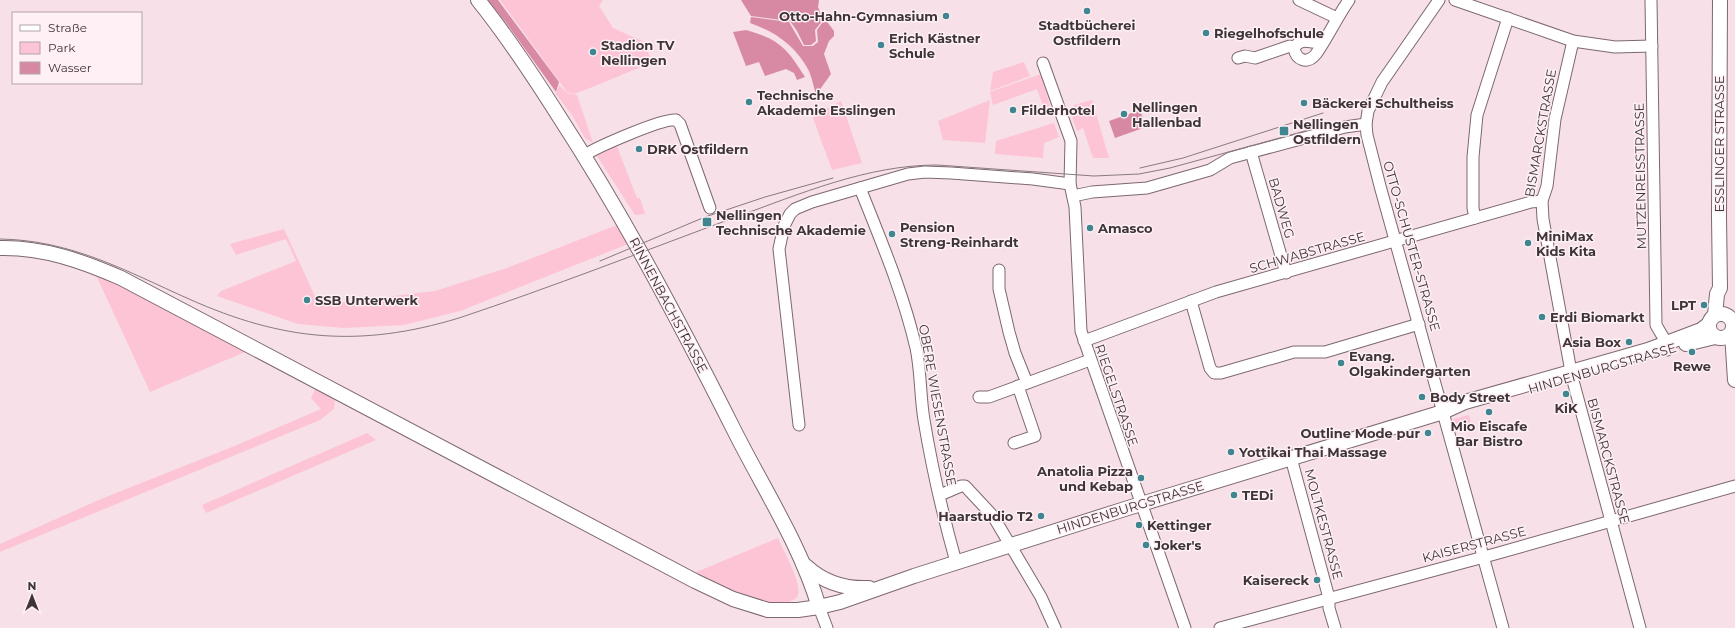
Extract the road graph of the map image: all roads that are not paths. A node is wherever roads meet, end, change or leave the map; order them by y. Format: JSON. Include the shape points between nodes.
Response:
{"nodes":[{"id":1,"x":478,"y":0,"type":"edge"},
{"id":2,"x":1299,"y":0,"type":"edge"},
{"id":3,"x":1349,"y":0,"type":"edge"},
{"id":4,"x":1439,"y":0,"type":"edge"},
{"id":5,"x":1454,"y":0,"type":"edge"},
{"id":6,"x":1651,"y":0,"type":"edge"},
{"id":7,"x":1720,"y":0,"type":"edge"},
{"id":8,"x":1337,"y":18,"type":"junction"},
{"id":9,"x":1508,"y":18,"type":"junction"},
{"id":10,"x":1573,"y":41,"type":"junction"},
{"id":11,"x":1322,"y":43,"type":"junction"},
{"id":12,"x":1652,"y":46,"type":"junction"},
{"id":13,"x":1294,"y":48,"type":"junction"},
{"id":14,"x":1238,"y":58,"type":"dead end"},
{"id":15,"x":1043,"y":63,"type":"dead end"},
{"id":16,"x":1366,"y":124,"type":"junction"},
{"id":17,"x":1250,"y":152,"type":"junction"},
{"id":18,"x":585,"y":155,"type":"junction"},
{"id":19,"x":1070,"y":184,"type":"junction"},
{"id":20,"x":860,"y":188,"type":"junction"},
{"id":21,"x":1073,"y":196,"type":"junction"},
{"id":22,"x":1542,"y":201,"type":"junction"},
{"id":23,"x":710,"y":208,"type":"dead end"},
{"id":24,"x":1475,"y":218,"type":"junction"},
{"id":25,"x":1395,"y":241,"type":"junction"},
{"id":26,"x":0,"y":248,"type":"edge"},
{"id":27,"x":999,"y":270,"type":"dead end"},
{"id":28,"x":1286,"y":272,"type":"junction"},
{"id":29,"x":1191,"y":301,"type":"junction"},
{"id":30,"x":1717,"y":318,"type":"junction"},
{"id":31,"x":1419,"y":324,"type":"junction"},
{"id":32,"x":1732,"y":333,"type":"junction"},
{"id":33,"x":1717,"y":338,"type":"junction"},
{"id":34,"x":1084,"y":341,"type":"junction"},
{"id":35,"x":1666,"y":347,"type":"junction"},
{"id":36,"x":1090,"y":360,"type":"junction"},
{"id":37,"x":1571,"y":375,"type":"junction"},
{"id":38,"x":1734,"y":376,"type":"edge"},
{"id":39,"x":1023,"y":385,"type":"junction"},
{"id":40,"x":979,"y":397,"type":"dead end"},
{"id":41,"x":1442,"y":412,"type":"junction"},
{"id":42,"x":799,"y":425,"type":"dead end"},
{"id":43,"x":1014,"y":443,"type":"dead end"},
{"id":44,"x":1291,"y":458,"type":"junction"},
{"id":45,"x":1735,"y":486,"type":"edge"},
{"id":46,"x":940,"y":495,"type":"junction"},
{"id":47,"x":1141,"y":504,"type":"junction"},
{"id":48,"x":1611,"y":520,"type":"junction"},
{"id":49,"x":1010,"y":546,"type":"junction"},
{"id":50,"x":1483,"y":556,"type":"junction"},
{"id":51,"x":956,"y":562,"type":"junction"},
{"id":52,"x":804,"y":564,"type":"junction"},
{"id":53,"x":879,"y":588,"type":"junction"},
{"id":54,"x":1329,"y":598,"type":"junction"},
{"id":55,"x":819,"y":606,"type":"junction"},
{"id":56,"x":827,"y":628,"type":"edge"},
{"id":57,"x":1055,"y":628,"type":"edge"},
{"id":58,"x":1185,"y":628,"type":"edge"},
{"id":59,"x":1220,"y":628,"type":"edge"},
{"id":60,"x":1335,"y":628,"type":"edge"},
{"id":61,"x":1503,"y":628,"type":"edge"},
{"id":62,"x":1640,"y":628,"type":"edge"}],
"edges":[{"from":1,"to":18,"type":"main road","name":"RINNENBACHSTRASSE","via":[[529,69]]},
{"from":2,"to":8,"type":"street"},
{"from":3,"to":8,"type":"street"},
{"from":4,"to":16,"type":"street","via":[[1382,82],[1373,98]]},
{"from":5,"to":9,"type":"street"},
{"from":6,"to":12,"type":"street","name":"MUTZENREISSTRASSE"},
{"from":7,"to":30,"type":"main road","name":"ESSLINGER STRASSE","via":[[1720,288],[1724,294],[1725,308]]},
{"from":8,"to":11,"type":"street"},
{"from":9,"to":10,"type":"street"},
{"from":9,"to":24,"type":"street","via":[[1477,115],[1473,172]]},
{"from":10,"to":12,"type":"street","via":[[1615,47]]},
{"from":10,"to":22,"type":"street","name":"BISMARCKSTRASSE","via":[[1557,107],[1547,186]]},
{"from":11,"to":13,"type":"street","via":[[1302,41]]},
{"from":11,"to":13,"type":"street","via":[[1316,54],[1305,60],[1297,56]]},
{"from":12,"to":35,"type":"street","name":"MUTZENREISSTRASSE","via":[[1656,325]]},
{"from":13,"to":14,"type":"street","via":[[1290,46],[1254,58]]},
{"from":15,"to":19,"type":"street","name":"RIEGELSTRASSE","via":[[1070,136]]},
{"from":16,"to":17,"type":"street","via":[[1345,127]]},
{"from":16,"to":25,"type":"street","name":"OTTO-SCHUSTER-STRASSE","via":[[1369,145]]},
{"from":17,"to":21,"type":"street","via":[[1230,158],[1210,170],[1147,188]]},
{"from":17,"to":28,"type":"street","name":"BADWEG"},
{"from":18,"to":23,"type":"street","via":[[622,137],[676,120],[680,124]]},
{"from":18,"to":52,"type":"main road","name":"RINNENBACHSTRASSE","via":[[679,321]]},
{"from":19,"to":20,"type":"street","via":[[1026,178],[918,172]]},
{"from":19,"to":21,"type":"street","name":"RIEGELSTRASSE"},
{"from":20,"to":42,"type":"street","via":[[796,209],[788,218],[780,240],[780,262]]},
{"from":20,"to":46,"type":"street","name":"OBERE WIESENSTRASSE","via":[[902,296],[910,326],[916,350],[929,448]]},
{"from":21,"to":34,"type":"street","name":"RIEGELSTRASSE","via":[[1080,323]]},
{"from":22,"to":24,"type":"street","name":"SCHWABSTRASSE"},
{"from":22,"to":37,"type":"street","name":"BISMARCKSTRASSE","via":[[1547,246]]},
{"from":24,"to":25,"type":"street","name":"SCHWABSTRASSE"},
{"from":25,"to":28,"type":"street","name":"SCHWABSTRASSE"},
{"from":25,"to":31,"type":"street","name":"OTTO-SCHUSTER-STRASSE"},
{"from":26,"to":55,"type":"main road","name":"HINDENBURGSTRASSE","via":[[64,256],[121,278],[726,596],[777,611]]},
{"from":27,"to":39,"type":"street","via":[[999,289]]},
{"from":28,"to":29,"type":"street","name":"SCHWABSTRASSE"},
{"from":29,"to":31,"type":"street","via":[[1210,368],[1214,373],[1294,352],[1324,352]]},
{"from":29,"to":34,"type":"street","name":"SCHWABSTRASSE"},
{"from":30,"to":32,"type":"main road","name":"ESSLINGER STRASSE","via":[[1733,322]]},
{"from":30,"to":33,"type":"main road","name":"ESSLINGER STRASSE","via":[[1710,332]]},
{"from":30,"to":35,"type":"main road","name":"HINDENBURGSTRASSE","via":[[1702,329]]},
{"from":31,"to":41,"type":"street","name":"OTTO-SCHUSTER-STRASSE"},
{"from":32,"to":33,"type":"main road","via":[[1728,337]]},
{"from":32,"to":38,"type":"main road","name":"ESSLINGER STRASSE"},
{"from":33,"to":35,"type":"main road","name":"HINDENBURGSTRASSE"},
{"from":33,"to":38,"type":"main road","name":"ESSLINGER STRASSE","via":[[1724,346]]},
{"from":34,"to":36,"type":"street","name":"RIEGELSTRASSE"},
{"from":35,"to":37,"type":"main road","name":"HINDENBURGSTRASSE"},
{"from":36,"to":39,"type":"street"},
{"from":36,"to":47,"type":"street","name":"RIEGELSTRASSE"},
{"from":37,"to":41,"type":"main road","name":"HINDENBURGSTRASSE","via":[[1466,408]]},
{"from":37,"to":48,"type":"street","name":"BISMARCKSTRASSE"},
{"from":39,"to":40,"type":"street","via":[[989,397]]},
{"from":39,"to":43,"type":"street","via":[[1035,436]]},
{"from":41,"to":44,"type":"main road","name":"HINDENBURGSTRASSE"},
{"from":41,"to":50,"type":"street","name":"OTTO-SCHUSTER-STRASSE"},
{"from":44,"to":47,"type":"main road","name":"HINDENBURGSTRASSE"},
{"from":44,"to":54,"type":"street","name":"MOLTKESTRASSE"},
{"from":45,"to":48,"type":"street","name":"KAISERSTRASSE"},
{"from":46,"to":49,"type":"street","via":[[961,486],[967,487],[989,510]]},
{"from":46,"to":51,"type":"street","name":"OBERE WIESENSTRASSE"},
{"from":47,"to":49,"type":"main road","name":"HINDENBURGSTRASSE"},
{"from":47,"to":58,"type":"street","name":"RIEGELSTRASSE"},
{"from":48,"to":50,"type":"street","name":"KAISERSTRASSE"},
{"from":48,"to":62,"type":"street","name":"BISMARCKSTRASSE"},
{"from":49,"to":51,"type":"main road","name":"HINDENBURGSTRASSE"},
{"from":49,"to":57,"type":"street","via":[[1041,597]]},
{"from":50,"to":54,"type":"street","name":"KAISERSTRASSE"},
{"from":50,"to":61,"type":"street","name":"OTTO-SCHUSTER-STRASSE"},
{"from":51,"to":53,"type":"main road","name":"HINDENBURGSTRASSE"},
{"from":52,"to":53,"type":"main road","via":[[812,572],[833,583],[858,588]]},
{"from":52,"to":55,"type":"main road","name":"RINNENBACHSTRASSE"},
{"from":53,"to":55,"type":"main road","name":"HINDENBURGSTRASSE","via":[[840,602]]},
{"from":54,"to":59,"type":"street","name":"KAISERSTRASSE"},
{"from":54,"to":60,"type":"street","name":"MOLTKESTRASSE"},
{"from":55,"to":56,"type":"street","name":"RINNENBACHSTRASSE"}]}
